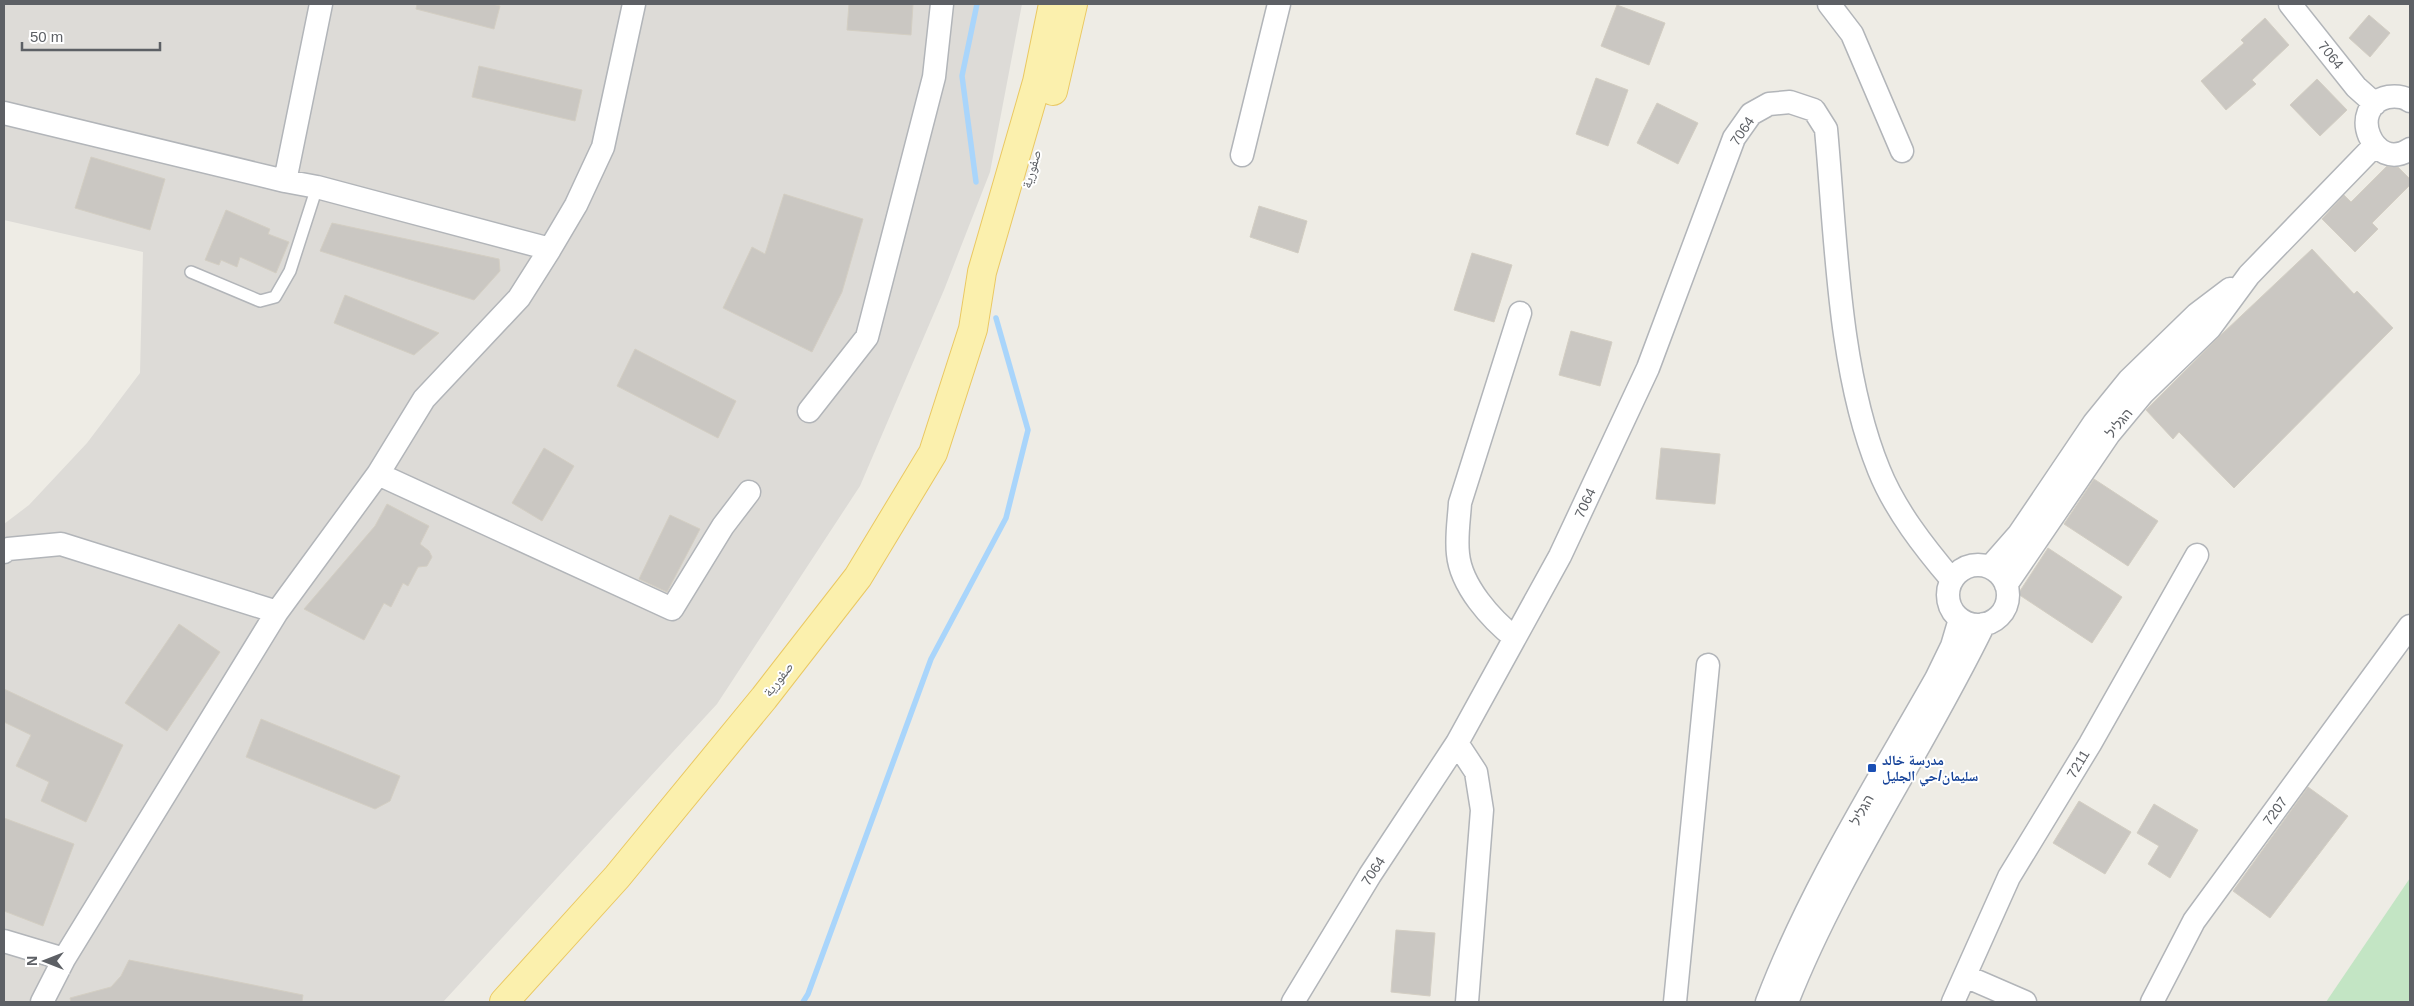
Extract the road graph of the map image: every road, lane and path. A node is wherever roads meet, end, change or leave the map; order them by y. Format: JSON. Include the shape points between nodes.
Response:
{"nodes":[{"id":1,"x":321,"y":4,"type":"edge"},
{"id":2,"x":634,"y":4,"type":"edge"},
{"id":3,"x":942,"y":4,"type":"edge"},
{"id":4,"x":1053,"y":4,"type":"edge"},
{"id":5,"x":1073,"y":4,"type":"edge"},
{"id":6,"x":1279,"y":4,"type":"edge"},
{"id":7,"x":1829,"y":4,"type":"edge"},
{"id":8,"x":2290,"y":4,"type":"edge"},
{"id":9,"x":2410,"y":101,"type":"edge"},
{"id":10,"x":2375,"y":104,"type":"junction"},
{"id":11,"x":4,"y":113,"type":"edge"},
{"id":12,"x":2375,"y":145,"type":"junction"},
{"id":13,"x":2410,"y":149,"type":"edge"},
{"id":14,"x":1902,"y":150,"type":"dead end"},
{"id":15,"x":1242,"y":155,"type":"dead end"},
{"id":16,"x":285,"y":181,"type":"junction"},
{"id":17,"x":317,"y":187,"type":"junction"},
{"id":18,"x":550,"y":249,"type":"junction"},
{"id":19,"x":191,"y":272,"type":"dead end"},
{"id":20,"x":2249,"y":275,"type":"junction"},
{"id":21,"x":1520,"y":313,"type":"dead end"},
{"id":22,"x":973,"y":329,"type":"junction"},
{"id":23,"x":809,"y":411,"type":"dead end"},
{"id":24,"x":378,"y":474,"type":"junction"},
{"id":25,"x":749,"y":492,"type":"dead end"},
{"id":26,"x":4,"y":552,"type":"edge"},
{"id":27,"x":2197,"y":555,"type":"dead end"},
{"id":28,"x":1990,"y":567,"type":"junction"},
{"id":29,"x":1952,"y":580,"type":"junction"},
{"id":30,"x":2006,"y":585,"type":"junction"},
{"id":31,"x":277,"y":612,"type":"junction"},
{"id":32,"x":1960,"y":619,"type":"junction"},
{"id":33,"x":1984,"y":624,"type":"junction"},
{"id":34,"x":2410,"y":626,"type":"edge"},
{"id":35,"x":1515,"y":638,"type":"junction"},
{"id":36,"x":1708,"y":665,"type":"dead end"},
{"id":37,"x":1457,"y":743,"type":"junction"},
{"id":38,"x":4,"y":941,"type":"edge"},
{"id":39,"x":64,"y":959,"type":"junction"},
{"id":40,"x":1965,"y":976,"type":"junction"},
{"id":41,"x":506,"y":997,"type":"edge"},
{"id":42,"x":42,"y":1002,"type":"edge"},
{"id":43,"x":1293,"y":1002,"type":"edge"},
{"id":44,"x":1467,"y":1002,"type":"edge"},
{"id":45,"x":1675,"y":1002,"type":"edge"},
{"id":46,"x":1767,"y":1002,"type":"edge"},
{"id":47,"x":1787,"y":1002,"type":"edge"},
{"id":48,"x":1953,"y":1002,"type":"edge"},
{"id":49,"x":2025,"y":1002,"type":"edge"},
{"id":50,"x":2152,"y":1002,"type":"edge"}],
"edges":[{"from":1,"to":16,"type":"street"},
{"from":2,"to":18,"type":"street","via":[[603,147]]},
{"from":3,"to":23,"type":"street","via":[[934,77],[867,338]]},
{"from":4,"to":22,"type":"main road","name":"صفورية","via":[[1037,82],[982,272]]},
{"from":5,"to":22,"type":"main road","name":"صفورية","via":[[1055,86],[997,285]]},
{"from":6,"to":15,"type":"street"},
{"from":7,"to":14,"type":"street","via":[[1852,34]]},
{"from":8,"to":10,"type":"street","name":"7064","via":[[2356,87]]},
{"from":9,"to":10,"type":"street","via":[[2395,96]]},
{"from":10,"to":12,"type":"street","via":[[2366,125],[2368,136]]},
{"from":11,"to":16,"type":"street"},
{"from":12,"to":13,"type":"street","via":[[2384,152],[2395,154]]},
{"from":12,"to":20,"type":"street","name":"הגליל"},
{"from":16,"to":17,"type":"street"},
{"from":17,"to":18,"type":"street"},
{"from":17,"to":19,"type":"lane","via":[[290,271],[275,297],[260,301]]},
{"from":18,"to":24,"type":"street","via":[[519,298],[424,399]]},
{"from":20,"to":28,"type":"street","name":"הגליל","via":[[2197,314],[2129,380],[2094,423],[2019,534]]},
{"from":20,"to":30,"type":"street","name":"הגליל","via":[[2210,328],[2143,393],[2109,434]]},
{"from":21,"to":35,"type":"street","via":[[1460,503],[1458,532],[1458,555],[1467,580],[1495,623]]},
{"from":22,"to":41,"type":"main road","name":"صفورية","via":[[933,453],[858,577],[617,877]]},
{"from":24,"to":25,"type":"street","via":[[672,609],[723,526]]},
{"from":24,"to":31,"type":"street"},
{"from":26,"to":31,"type":"street","via":[[61,544]]},
{"from":27,"to":40,"type":"street","name":"7211","via":[[2090,744],[2009,877]]},
{"from":28,"to":29,"type":"street","via":[[1978,564],[1966,567]]},
{"from":28,"to":30,"type":"street","via":[[2000,573]]},
{"from":29,"to":32,"type":"street","via":[[1947,595],[1950,607]]},
{"from":29,"to":35,"type":"street","name":"7064","via":[[1908,523],[1879,471],[1864,427],[1853,384],[1842,302],[1826,129],[1814,110],[1790,102],[1769,104],[1751,114],[1734,138],[1648,368],[1560,556]]},
{"from":30,"to":33,"type":"street","via":[[2006,607],[2000,617]]},
{"from":31,"to":39,"type":"street"},
{"from":32,"to":33,"type":"street"},
{"from":32,"to":46,"type":"street","name":"הגליל","via":[[1952,646],[1936,679],[1827,872]]},
{"from":33,"to":47,"type":"street","name":"הגליל","via":[[1953,688],[1844,881]]},
{"from":34,"to":50,"type":"street","name":"7207","via":[[2194,921]]},
{"from":35,"to":37,"type":"street","name":"7064"},
{"from":36,"to":45,"type":"street"},
{"from":37,"to":43,"type":"street","name":"7064","via":[[1370,875]]},
{"from":37,"to":44,"type":"street","via":[[1476,772],[1482,810]]},
{"from":38,"to":39,"type":"street"},
{"from":39,"to":42,"type":"street"},
{"from":40,"to":48,"type":"street","name":"7211"},
{"from":40,"to":49,"type":"street"}]}
